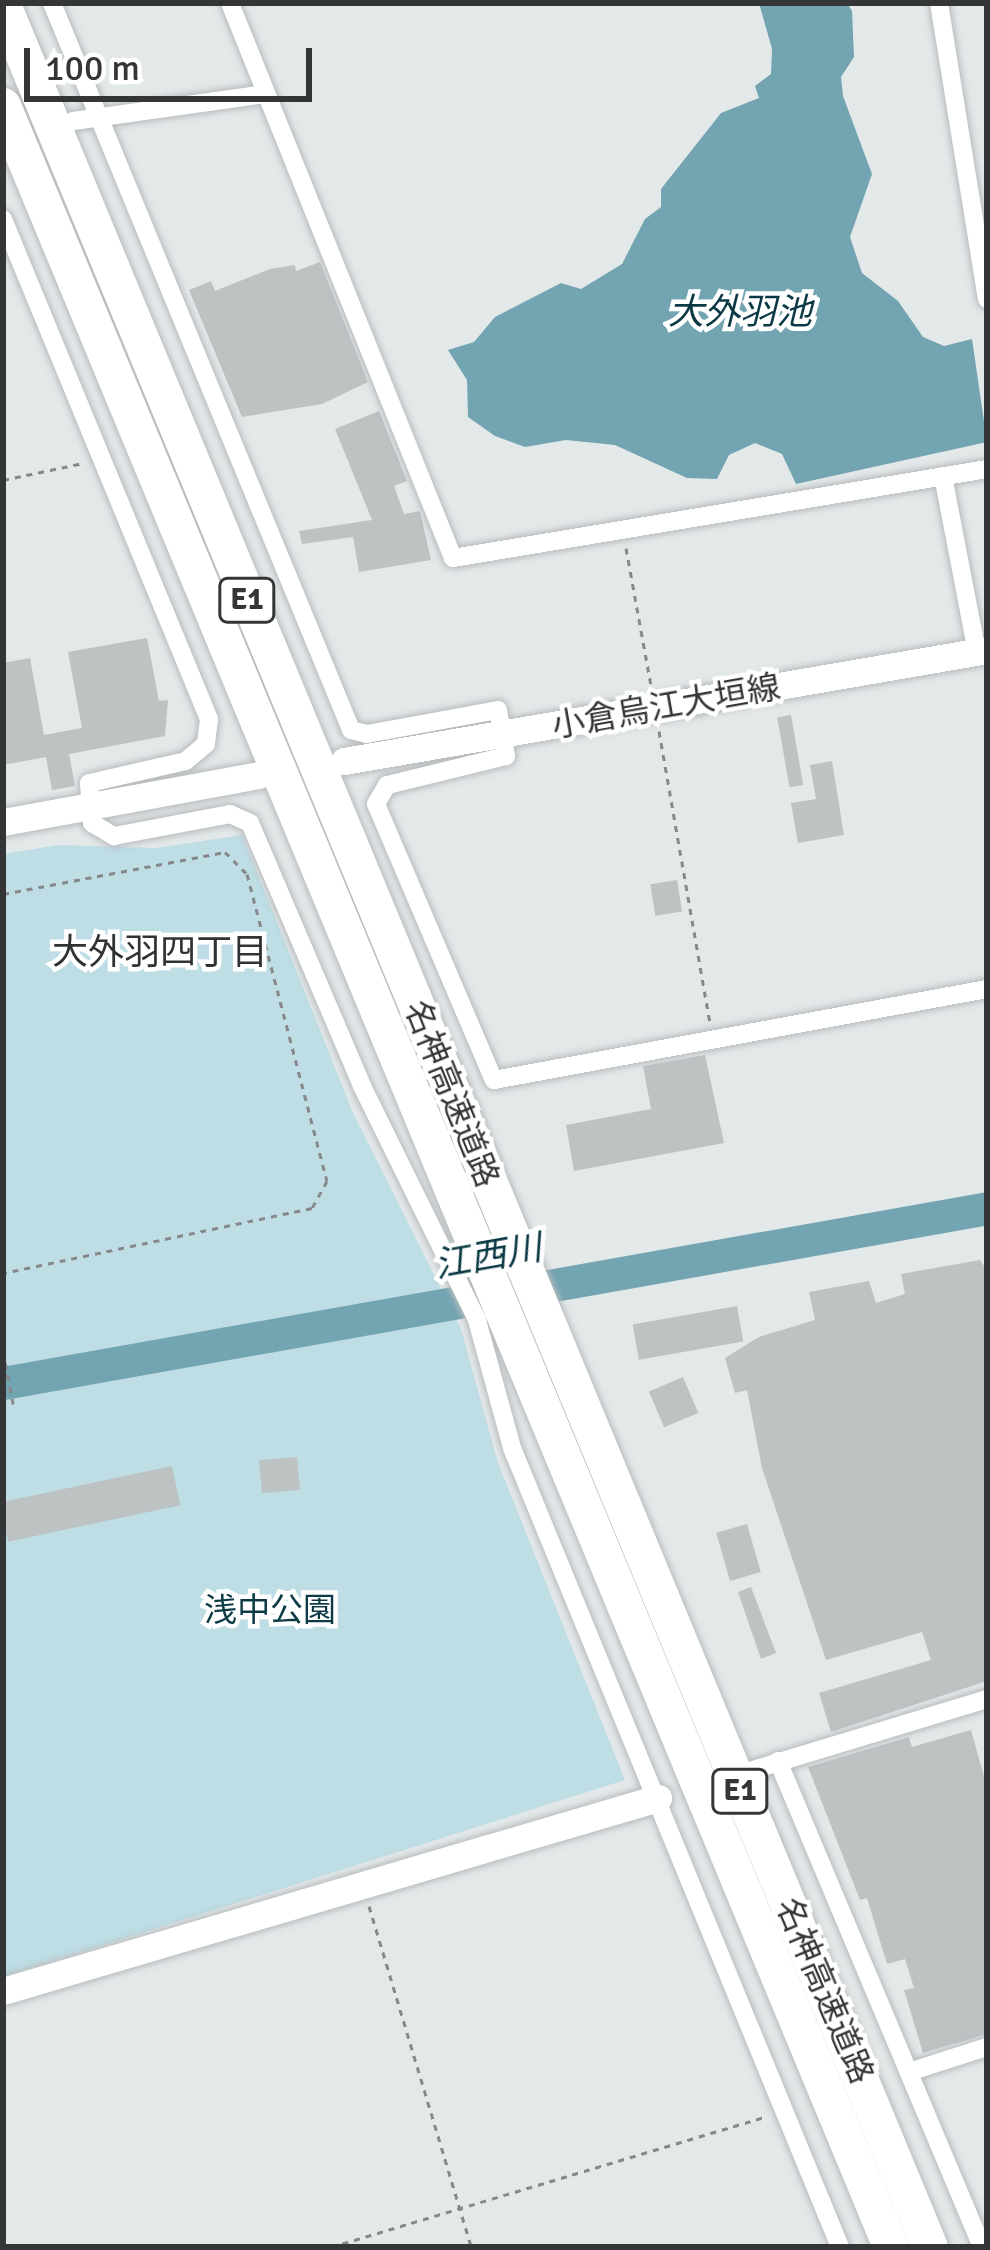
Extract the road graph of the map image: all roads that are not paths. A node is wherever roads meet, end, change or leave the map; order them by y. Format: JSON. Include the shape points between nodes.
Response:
{"nodes":[{"id":1,"x":52,"y":3,"type":"edge"},
{"id":2,"x":230,"y":3,"type":"edge"},
{"id":3,"x":938,"y":3,"type":"edge"},
{"id":4,"x":3,"y":5,"type":"edge"},
{"id":5,"x":266,"y":94,"type":"junction"},
{"id":6,"x":3,"y":106,"type":"edge"},
{"id":7,"x":97,"y":118,"type":"junction"},
{"id":8,"x":73,"y":122,"type":"dead end"},
{"id":9,"x":3,"y":219,"type":"edge"},
{"id":10,"x":987,"y":297,"type":"edge"},
{"id":11,"x":987,"y":469,"type":"edge"},
{"id":12,"x":944,"y":476,"type":"junction"},
{"id":13,"x":982,"y":651,"type":"edge"},
{"id":14,"x":506,"y":735,"type":"junction"},
{"id":15,"x":344,"y":761,"type":"dead end"},
{"id":16,"x":258,"y":775,"type":"dead end"},
{"id":17,"x":86,"y":807,"type":"junction"},
{"id":18,"x":3,"y":821,"type":"edge"},
{"id":19,"x":987,"y":988,"type":"edge"},
{"id":20,"x":460,"y":1205,"type":"junction"},
{"id":21,"x":534,"y":1344,"type":"junction"},
{"id":22,"x":987,"y":1699,"type":"edge"},
{"id":23,"x":778,"y":1761,"type":"junction"},
{"id":24,"x":753,"y":1770,"type":"dead end"},
{"id":25,"x":671,"y":1795,"type":"junction"},
{"id":26,"x":3,"y":1991,"type":"edge"},
{"id":27,"x":987,"y":2047,"type":"edge"},
{"id":28,"x":909,"y":2072,"type":"junction"},
{"id":29,"x":841,"y":2247,"type":"edge"},
{"id":30,"x":891,"y":2247,"type":"edge"},
{"id":31,"x":930,"y":2247,"type":"edge"},
{"id":32,"x":982,"y":2247,"type":"edge"}],
"edges":[{"from":1,"to":7,"type":"street"},
{"from":2,"to":5,"type":"street"},
{"from":3,"to":10,"type":"street"},
{"from":4,"to":20,"type":"highway","name":"名神高速道路","number":"E1"},
{"from":5,"to":7,"type":"street"},
{"from":5,"to":12,"type":"street","via":[[453,559]]},
{"from":6,"to":20,"type":"highway","name":"名神高速道路","number":"E1"},
{"from":7,"to":8,"type":"street"},
{"from":7,"to":14,"type":"street","via":[[351,730],[368,734],[498,710]]},
{"from":9,"to":17,"type":"street","via":[[209,719],[206,743],[186,761],[100,776],[89,783]]},
{"from":11,"to":12,"type":"street"},
{"from":12,"to":13,"type":"street"},
{"from":13,"to":14,"type":"main road","name":"小倉烏江大垣線"},
{"from":14,"to":15,"type":"main road","name":"小倉烏江大垣線"},
{"from":14,"to":19,"type":"street","via":[[506,756],[387,785],[376,804],[494,1080]]},
{"from":16,"to":17,"type":"main road"},
{"from":17,"to":18,"type":"main road"},
{"from":17,"to":20,"type":"street","via":[[92,823],[114,836],[230,814],[250,823],[362,1086]]},
{"from":20,"to":21,"type":"highway","name":"名神高速道路","number":"E1"},
{"from":20,"to":25,"type":"street","via":[[477,1320],[512,1448]]},
{"from":21,"to":30,"type":"highway","name":"名神高速道路","number":"E1"},
{"from":21,"to":31,"type":"highway","name":"名神高速道路","number":"E1"},
{"from":22,"to":23,"type":"street"},
{"from":23,"to":24,"type":"street"},
{"from":23,"to":28,"type":"street"},
{"from":25,"to":26,"type":"main road"},
{"from":25,"to":29,"type":"street"},
{"from":27,"to":28,"type":"street"},
{"from":28,"to":32,"type":"street"}]}
